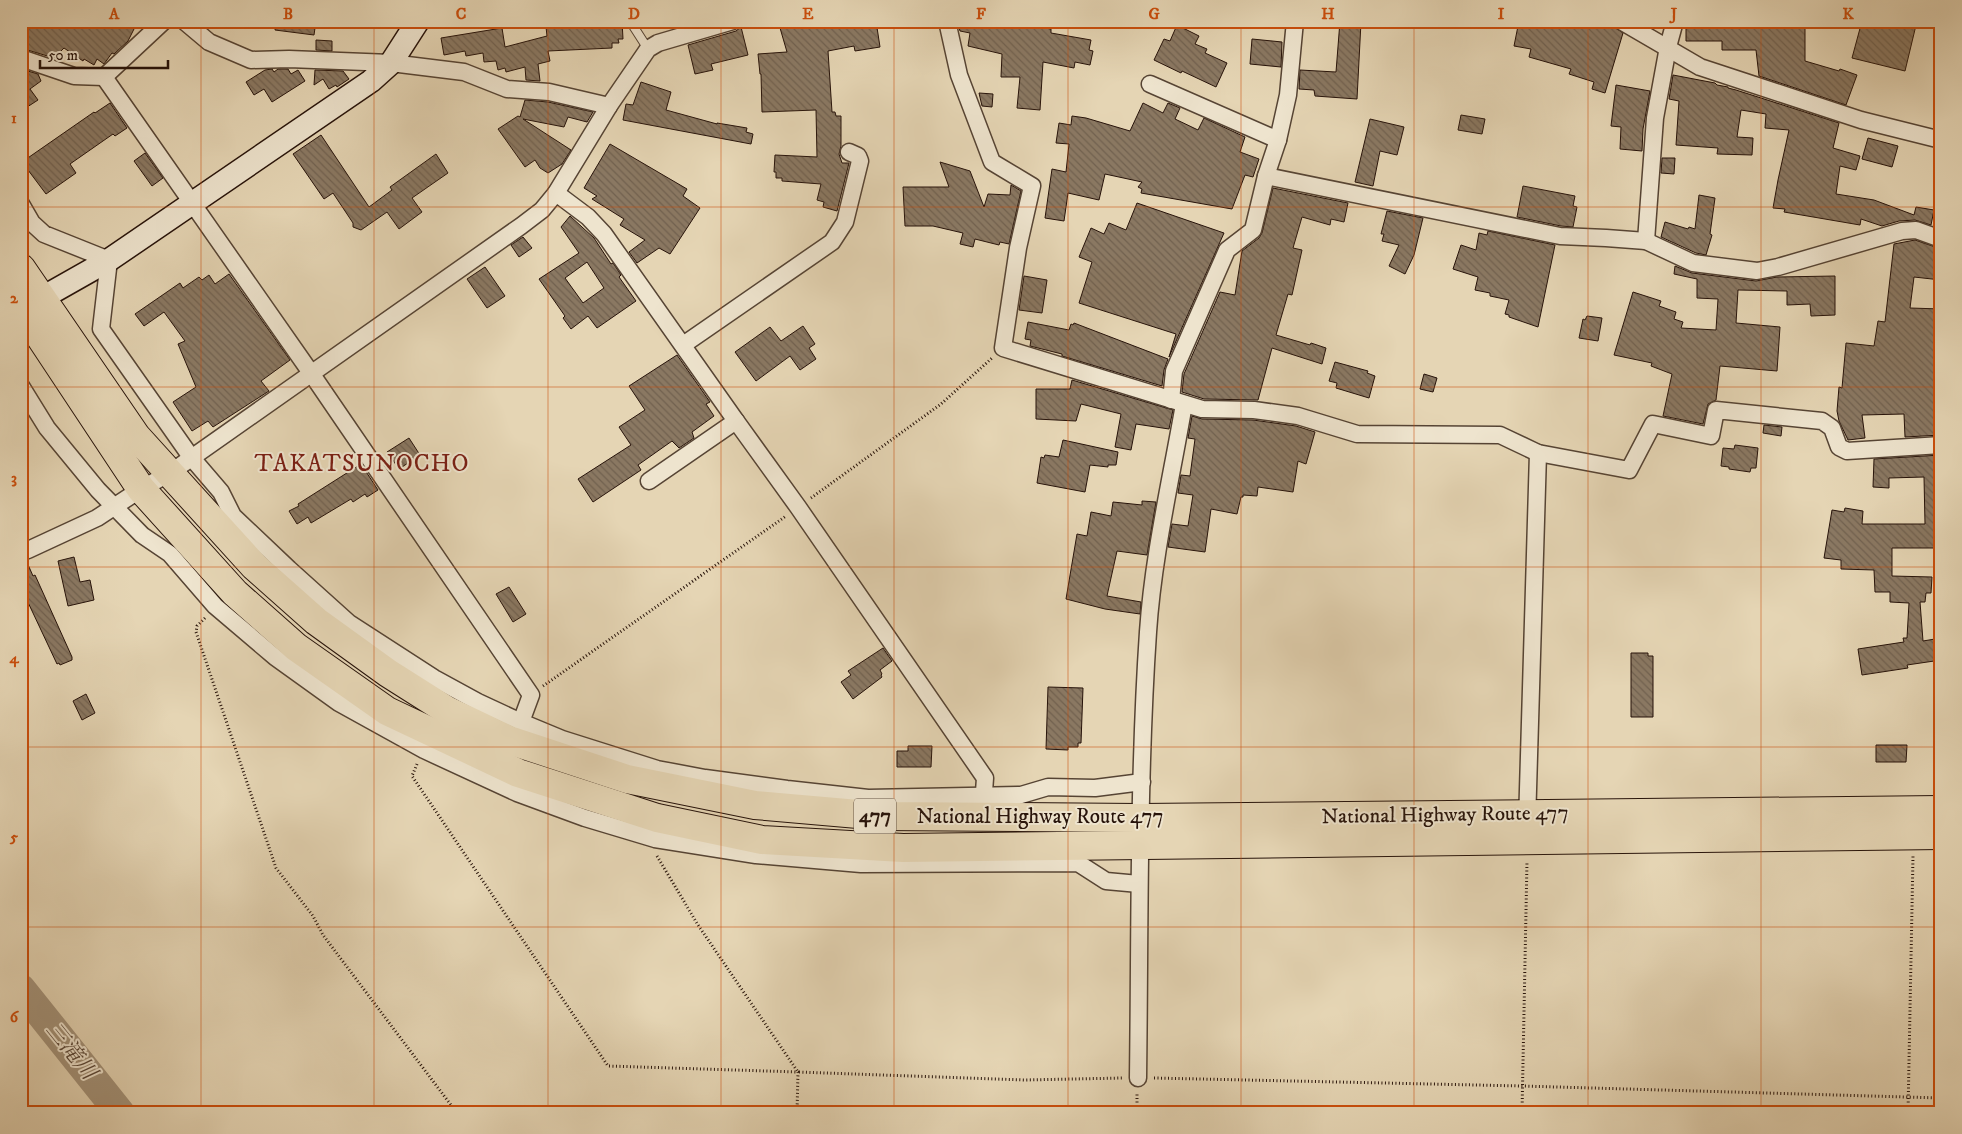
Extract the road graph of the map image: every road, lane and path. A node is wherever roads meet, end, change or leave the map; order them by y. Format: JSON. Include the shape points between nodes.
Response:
{"nodes":[{"id":1,"x":164,"y":21,"type":"edge"},
{"id":2,"x":184,"y":21,"type":"edge"},
{"id":3,"x":418,"y":21,"type":"edge"},
{"id":4,"x":630,"y":21,"type":"edge"},
{"id":5,"x":733,"y":21,"type":"edge"},
{"id":6,"x":947,"y":21,"type":"edge"},
{"id":7,"x":1295,"y":21,"type":"edge"},
{"id":8,"x":1621,"y":21,"type":"edge"},
{"id":9,"x":1675,"y":21,"type":"edge"},
{"id":10,"x":1668,"y":48,"type":"junction"},
{"id":11,"x":648,"y":49,"type":"junction"},
{"id":12,"x":21,"y":58,"type":"edge"},
{"id":13,"x":391,"y":63,"type":"junction"},
{"id":14,"x":104,"y":77,"type":"junction"},
{"id":15,"x":1150,"y":84,"type":"dead end"},
{"id":16,"x":608,"y":106,"type":"junction"},
{"id":17,"x":1278,"y":140,"type":"junction"},
{"id":18,"x":1941,"y":140,"type":"edge"},
{"id":19,"x":849,"y":152,"type":"dead end"},
{"id":20,"x":1266,"y":176,"type":"junction"},
{"id":21,"x":556,"y":193,"type":"junction"},
{"id":22,"x":193,"y":202,"type":"junction"},
{"id":23,"x":21,"y":204,"type":"edge"},
{"id":24,"x":1941,"y":238,"type":"edge"},
{"id":25,"x":1646,"y":241,"type":"junction"},
{"id":26,"x":109,"y":260,"type":"junction"},
{"id":27,"x":21,"y":268,"type":"edge"},
{"id":28,"x":27,"y":306,"type":"edge"},
{"id":29,"x":683,"y":345,"type":"junction"},
{"id":30,"x":1003,"y":348,"type":"junction"},
{"id":31,"x":311,"y":373,"type":"junction"},
{"id":32,"x":21,"y":386,"type":"edge"},
{"id":33,"x":1177,"y":402,"type":"junction"},
{"id":34,"x":736,"y":421,"type":"junction"},
{"id":35,"x":1941,"y":445,"type":"edge"},
{"id":36,"x":1538,"y":453,"type":"junction"},
{"id":37,"x":180,"y":465,"type":"junction"},
{"id":38,"x":650,"y":481,"type":"dead end"},
{"id":39,"x":141,"y":489,"type":"junction"},
{"id":40,"x":114,"y":506,"type":"junction"},
{"id":41,"x":798,"y":507,"type":"junction"},
{"id":42,"x":21,"y":551,"type":"edge"},
{"id":43,"x":215,"y":606,"type":"junction"},
{"id":44,"x":531,"y":695,"type":"junction"},
{"id":45,"x":521,"y":722,"type":"junction"},
{"id":46,"x":424,"y":750,"type":"junction"},
{"id":47,"x":1142,"y":782,"type":"junction"},
{"id":48,"x":983,"y":806,"type":"junction"},
{"id":49,"x":1941,"y":810,"type":"edge"},
{"id":50,"x":1140,"y":818,"type":"junction"},
{"id":51,"x":1527,"y":827,"type":"junction"},
{"id":52,"x":1941,"y":835,"type":"edge"},
{"id":53,"x":1914,"y":836,"type":"junction"},
{"id":54,"x":655,"y":839,"type":"junction"},
{"id":55,"x":1139,"y":845,"type":"junction"},
{"id":56,"x":1139,"y":884,"type":"junction"},
{"id":57,"x":798,"y":1072,"type":"junction"},
{"id":58,"x":1138,"y":1078,"type":"junction"},
{"id":59,"x":1522,"y":1086,"type":"junction"},
{"id":60,"x":1908,"y":1097,"type":"junction"},
{"id":61,"x":1941,"y":1098,"type":"edge"},
{"id":62,"x":457,"y":1113,"type":"edge"},
{"id":63,"x":797,"y":1113,"type":"edge"},
{"id":64,"x":1522,"y":1113,"type":"edge"},
{"id":65,"x":1908,"y":1113,"type":"edge"}],
"edges":[{"from":1,"to":14,"type":"street"},
{"from":2,"to":13,"type":"street","via":[[209,42],[251,60]]},
{"from":3,"to":13,"type":"street"},
{"from":4,"to":11,"type":"lane"},
{"from":5,"to":11,"type":"street","via":[[658,43]]},
{"from":6,"to":30,"type":"street","via":[[959,75],[992,162],[1032,186],[1018,248]]},
{"from":7,"to":17,"type":"street","via":[[1288,95]]},
{"from":8,"to":10,"type":"street"},
{"from":9,"to":10,"type":"street"},
{"from":10,"to":18,"type":"street","via":[[1700,67],[1861,120]]},
{"from":10,"to":25,"type":"street","via":[[1655,118]]},
{"from":11,"to":16,"type":"street"},
{"from":12,"to":14,"type":"street","via":[[74,76]]},
{"from":13,"to":16,"type":"street","via":[[464,72],[507,89],[549,92]]},
{"from":13,"to":22,"type":"street","via":[[371,81]]},
{"from":14,"to":22,"type":"street"},
{"from":15,"to":17,"type":"street"},
{"from":16,"to":21,"type":"street"},
{"from":17,"to":20,"type":"street"},
{"from":19,"to":29,"type":"street","via":[[858,156],[860,161],[844,222],[832,242]]},
{"from":20,"to":25,"type":"street","via":[[1560,236]]},
{"from":20,"to":33,"type":"street","via":[[1253,230],[1227,250],[1174,371]]},
{"from":21,"to":29,"type":"street","via":[[588,217],[604,234]]},
{"from":21,"to":31,"type":"street","via":[[542,210],[521,226]]},
{"from":22,"to":26,"type":"street"},
{"from":22,"to":31,"type":"street"},
{"from":23,"to":26,"type":"street","via":[[32,223],[44,234]]},
{"from":24,"to":25,"type":"street","via":[[1916,230],[1902,231],[1758,271],[1693,263]]},
{"from":26,"to":28,"type":"street"},
{"from":26,"to":37,"type":"street","via":[[101,329]]},
{"from":27,"to":28,"type":"highway","name":"National Highway Route 477","number":"477"},
{"from":28,"to":37,"type":"highway","name":"National Highway Route 477","number":"477","via":[[136,436]]},
{"from":28,"to":39,"type":"highway","name":"National Highway Route 477","number":"477"},
{"from":29,"to":34,"type":"street"},
{"from":30,"to":33,"type":"street"},
{"from":30,"to":41,"type":"path","via":[[942,404]]},
{"from":31,"to":37,"type":"street"},
{"from":31,"to":44,"type":"street"},
{"from":32,"to":40,"type":"street","via":[[47,428]]},
{"from":33,"to":36,"type":"street","via":[[1202,409],[1254,410],[1298,416],[1358,434],[1500,436]]},
{"from":33,"to":47,"type":"street","via":[[1148,632]]},
{"from":34,"to":38,"type":"street"},
{"from":34,"to":41,"type":"street"},
{"from":35,"to":36,"type":"street","via":[[1847,451],[1839,447],[1832,428],[1822,420],[1716,410],[1710,436],[1653,424],[1629,470]]},
{"from":36,"to":51,"type":"street"},
{"from":37,"to":39,"type":"street"},
{"from":37,"to":45,"type":"street","via":[[221,492],[233,516],[349,623],[434,678]]},
{"from":37,"to":48,"type":"highway","name":"National Highway Route 477","number":"477","via":[[254,566],[316,620],[388,673],[448,711],[509,740],[627,779],[756,805],[881,816]]},
{"from":39,"to":40,"type":"street"},
{"from":39,"to":55,"type":"highway","name":"National Highway Route 477","number":"477","via":[[236,593],[296,647],[387,711],[518,773],[657,818],[762,840],[903,848]]},
{"from":40,"to":42,"type":"street","via":[[97,518]]},
{"from":40,"to":43,"type":"street","via":[[142,535],[170,554]]},
{"from":41,"to":44,"type":"path"},
{"from":41,"to":48,"type":"street","via":[[985,778]]},
{"from":43,"to":46,"type":"street","via":[[274,657],[339,703]]},
{"from":43,"to":62,"type":"path","via":[[197,626],[196,632],[276,868]]},
{"from":44,"to":45,"type":"street"},
{"from":45,"to":48,"type":"street","via":[[562,739],[658,769],[706,778],[868,798]]},
{"from":46,"to":54,"type":"street","via":[[518,793]]},
{"from":46,"to":57,"type":"path","via":[[412,776],[608,1066]]},
{"from":47,"to":48,"type":"street","via":[[1095,788],[1048,787]]},
{"from":47,"to":50,"type":"street"},
{"from":48,"to":50,"type":"highway","name":"National Highway Route 477","number":"477"},
{"from":49,"to":51,"type":"highway","name":"National Highway Route 477","number":"477"},
{"from":50,"to":51,"type":"highway","name":"National Highway Route 477","number":"477"},
{"from":50,"to":55,"type":"street"},
{"from":51,"to":53,"type":"highway","name":"National Highway Route 477","number":"477"},
{"from":51,"to":55,"type":"highway","name":"National Highway Route 477","number":"477"},
{"from":51,"to":59,"type":"path"},
{"from":52,"to":53,"type":"highway","name":"National Highway Route 477","number":"477"},
{"from":53,"to":60,"type":"path"},
{"from":54,"to":56,"type":"street","via":[[756,856],[861,864],[1078,863],[1106,881]]},
{"from":54,"to":57,"type":"path","via":[[654,851],[698,924]]},
{"from":55,"to":56,"type":"street"},
{"from":56,"to":58,"type":"street"},
{"from":57,"to":58,"type":"path","via":[[1024,1080]]},
{"from":57,"to":63,"type":"path"},
{"from":58,"to":59,"type":"path"},
{"from":59,"to":60,"type":"path"},
{"from":59,"to":64,"type":"path"},
{"from":60,"to":61,"type":"path"},
{"from":60,"to":65,"type":"path"}]}
